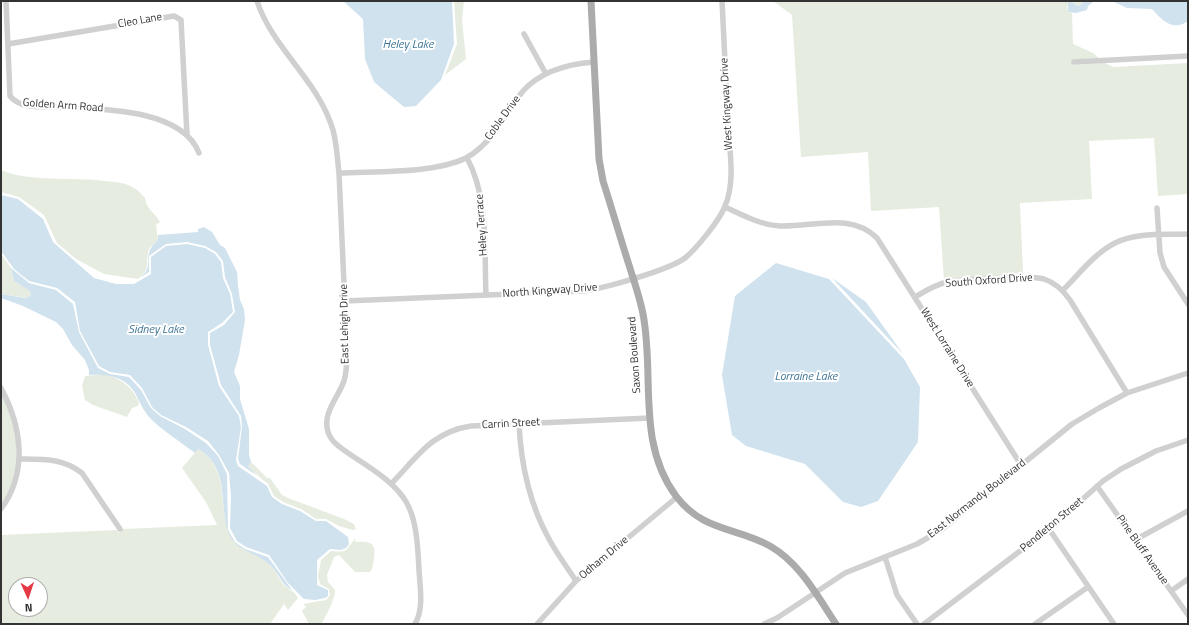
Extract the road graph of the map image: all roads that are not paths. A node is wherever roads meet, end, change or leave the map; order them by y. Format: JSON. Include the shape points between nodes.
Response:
{"nodes":[{"id":1,"x":6,"y":1,"type":"edge"},
{"id":2,"x":257,"y":1,"type":"edge"},
{"id":3,"x":591,"y":1,"type":"edge"},
{"id":4,"x":722,"y":1,"type":"edge"},
{"id":5,"x":524,"y":34,"type":"dead end"},
{"id":6,"x":8,"y":44,"type":"junction"},
{"id":7,"x":1188,"y":56,"type":"edge"},
{"id":8,"x":594,"y":62,"type":"junction"},
{"id":9,"x":1074,"y":62,"type":"dead end"},
{"id":10,"x":546,"y":74,"type":"junction"},
{"id":11,"x":187,"y":135,"type":"junction"},
{"id":12,"x":199,"y":153,"type":"dead end"},
{"id":13,"x":467,"y":158,"type":"junction"},
{"id":14,"x":339,"y":172,"type":"junction"},
{"id":15,"x":725,"y":207,"type":"junction"},
{"id":16,"x":1158,"y":208,"type":"dead end"},
{"id":17,"x":1188,"y":234,"type":"edge"},
{"id":18,"x":1158,"y":236,"type":"junction"},
{"id":19,"x":633,"y":278,"type":"junction"},
{"id":20,"x":1063,"y":290,"type":"junction"},
{"id":21,"x":486,"y":295,"type":"junction"},
{"id":22,"x":914,"y":297,"type":"junction"},
{"id":23,"x":345,"y":301,"type":"junction"},
{"id":24,"x":1188,"y":304,"type":"edge"},
{"id":25,"x":1188,"y":373,"type":"edge"},
{"id":26,"x":1,"y":388,"type":"edge"},
{"id":27,"x":1127,"y":394,"type":"junction"},
{"id":28,"x":650,"y":418,"type":"junction"},
{"id":29,"x":519,"y":424,"type":"junction"},
{"id":30,"x":1188,"y":440,"type":"edge"},
{"id":31,"x":20,"y":459,"type":"junction"},
{"id":32,"x":1021,"y":465,"type":"junction"},
{"id":33,"x":392,"y":483,"type":"junction"},
{"id":34,"x":1097,"y":486,"type":"junction"},
{"id":35,"x":677,"y":497,"type":"junction"},
{"id":36,"x":1,"y":509,"type":"edge"},
{"id":37,"x":1188,"y":511,"type":"edge"},
{"id":38,"x":120,"y":529,"type":"dead end"},
{"id":39,"x":1049,"y":529,"type":"junction"},
{"id":40,"x":1135,"y":540,"type":"junction"},
{"id":41,"x":885,"y":557,"type":"junction"},
{"id":42,"x":1188,"y":579,"type":"edge"},
{"id":43,"x":576,"y":581,"type":"junction"},
{"id":44,"x":1088,"y":587,"type":"junction"},
{"id":45,"x":1171,"y":591,"type":"junction"},
{"id":46,"x":815,"y":593,"type":"junction"},
{"id":47,"x":1188,"y":615,"type":"edge"},
{"id":48,"x":415,"y":624,"type":"edge"},
{"id":49,"x":537,"y":624,"type":"edge"},
{"id":50,"x":764,"y":624,"type":"edge"},
{"id":51,"x":836,"y":624,"type":"edge"},
{"id":52,"x":917,"y":624,"type":"edge"},
{"id":53,"x":924,"y":624,"type":"edge"},
{"id":54,"x":1035,"y":624,"type":"edge"},
{"id":55,"x":1114,"y":624,"type":"edge"}],
"edges":[{"from":1,"to":6,"type":"street","name":"Golden Arm Road"},
{"from":2,"to":14,"type":"street","name":"East Lehigh Drive","via":[[267,26],[310,86],[328,118],[336,146]]},
{"from":3,"to":8,"type":"main road","name":"Saxon Boulevard"},
{"from":4,"to":15,"type":"street","name":"West Kingway Drive","via":[[731,179]]},
{"from":5,"to":10,"type":"street"},
{"from":6,"to":11,"type":"street","name":"Golden Arm Road","via":[[10,96],[14,102],[30,106],[114,110],[141,115],[170,124]]},
{"from":6,"to":11,"type":"street","name":"Cleo Lane","via":[[174,16],[180,20]]},
{"from":7,"to":9,"type":"street"},
{"from":8,"to":10,"type":"street","name":"Coble Drive","via":[[575,63]]},
{"from":8,"to":19,"type":"main road","name":"Saxon Boulevard","via":[[602,175]]},
{"from":10,"to":13,"type":"street","name":"Coble Drive","via":[[523,91],[482,147]]},
{"from":11,"to":12,"type":"street","name":"Golden Arm Road"},
{"from":13,"to":14,"type":"street","name":"Coble Drive","via":[[429,168]]},
{"from":13,"to":21,"type":"street","name":"Heley Terrace","via":[[480,195]]},
{"from":14,"to":23,"type":"street","name":"East Lehigh Drive"},
{"from":15,"to":19,"type":"street","name":"North Kingway Drive","via":[[704,237],[684,258],[664,268]]},
{"from":15,"to":22,"type":"street","name":"West Lorraine Drive","via":[[768,224],[780,226],[844,222],[864,227],[877,238]]},
{"from":16,"to":18,"type":"street"},
{"from":17,"to":18,"type":"street"},
{"from":18,"to":20,"type":"street","via":[[1116,242],[1106,248]]},
{"from":18,"to":24,"type":"street","via":[[1164,267]]},
{"from":19,"to":21,"type":"street","name":"North Kingway Drive","via":[[588,290]]},
{"from":19,"to":28,"type":"main road","name":"Saxon Boulevard","via":[[644,322]]},
{"from":20,"to":22,"type":"street","name":"South Oxford Drive","via":[[1043,278],[1026,278],[948,282]]},
{"from":20,"to":27,"type":"street"},
{"from":21,"to":23,"type":"street","name":"North Kingway Drive"},
{"from":22,"to":32,"type":"street","name":"West Lorraine Drive"},
{"from":23,"to":33,"type":"street","name":"East Lehigh Drive","via":[[347,365],[340,392],[328,414],[328,432],[332,441],[341,449]]},
{"from":25,"to":27,"type":"street","name":"East Normandy Boulevard"},
{"from":26,"to":31,"type":"street","via":[[16,428]]},
{"from":27,"to":32,"type":"street","name":"East Normandy Boulevard","via":[[1072,424]]},
{"from":28,"to":29,"type":"street","name":"Carrin Street"},
{"from":28,"to":35,"type":"main road","name":"Saxon Boulevard","via":[[657,460]]},
{"from":29,"to":33,"type":"street","name":"Carrin Street","via":[[471,426],[445,433],[433,440]]},
{"from":29,"to":43,"type":"street","via":[[524,475],[534,506],[549,540]]},
{"from":30,"to":34,"type":"street","name":"Pendleton Street","via":[[1156,451],[1121,469]]},
{"from":31,"to":36,"type":"street","via":[[17,480]]},
{"from":31,"to":38,"type":"street","via":[[49,459],[74,466],[82,473]]},
{"from":32,"to":41,"type":"street","name":"East Normandy Boulevard","via":[[941,530],[917,544]]},
{"from":33,"to":48,"type":"street","name":"East Lehigh Drive","via":[[408,504],[417,536],[420,600]]},
{"from":34,"to":39,"type":"street","name":"Pendleton Street"},
{"from":34,"to":40,"type":"street","name":"Pine Bluff Avenue"},
{"from":35,"to":43,"type":"street","name":"Odham Drive"},
{"from":35,"to":46,"type":"main road","name":"Saxon Boulevard","via":[[714,526],[770,546],[782,554],[801,573]]},
{"from":37,"to":40,"type":"street"},
{"from":39,"to":44,"type":"street"},
{"from":39,"to":53,"type":"street","name":"Pendleton Street"},
{"from":40,"to":45,"type":"street","name":"Pine Bluff Avenue"},
{"from":41,"to":46,"type":"street","name":"East Normandy Boulevard","via":[[845,573]]},
{"from":41,"to":52,"type":"street","via":[[897,594]]},
{"from":42,"to":45,"type":"street"},
{"from":43,"to":49,"type":"street","name":"Odham Drive"},
{"from":44,"to":54,"type":"street"},
{"from":44,"to":55,"type":"street"},
{"from":45,"to":47,"type":"street","name":"Pine Bluff Avenue"},
{"from":46,"to":50,"type":"street","name":"East Normandy Boulevard"},
{"from":46,"to":51,"type":"main road","name":"Saxon Boulevard"}]}
